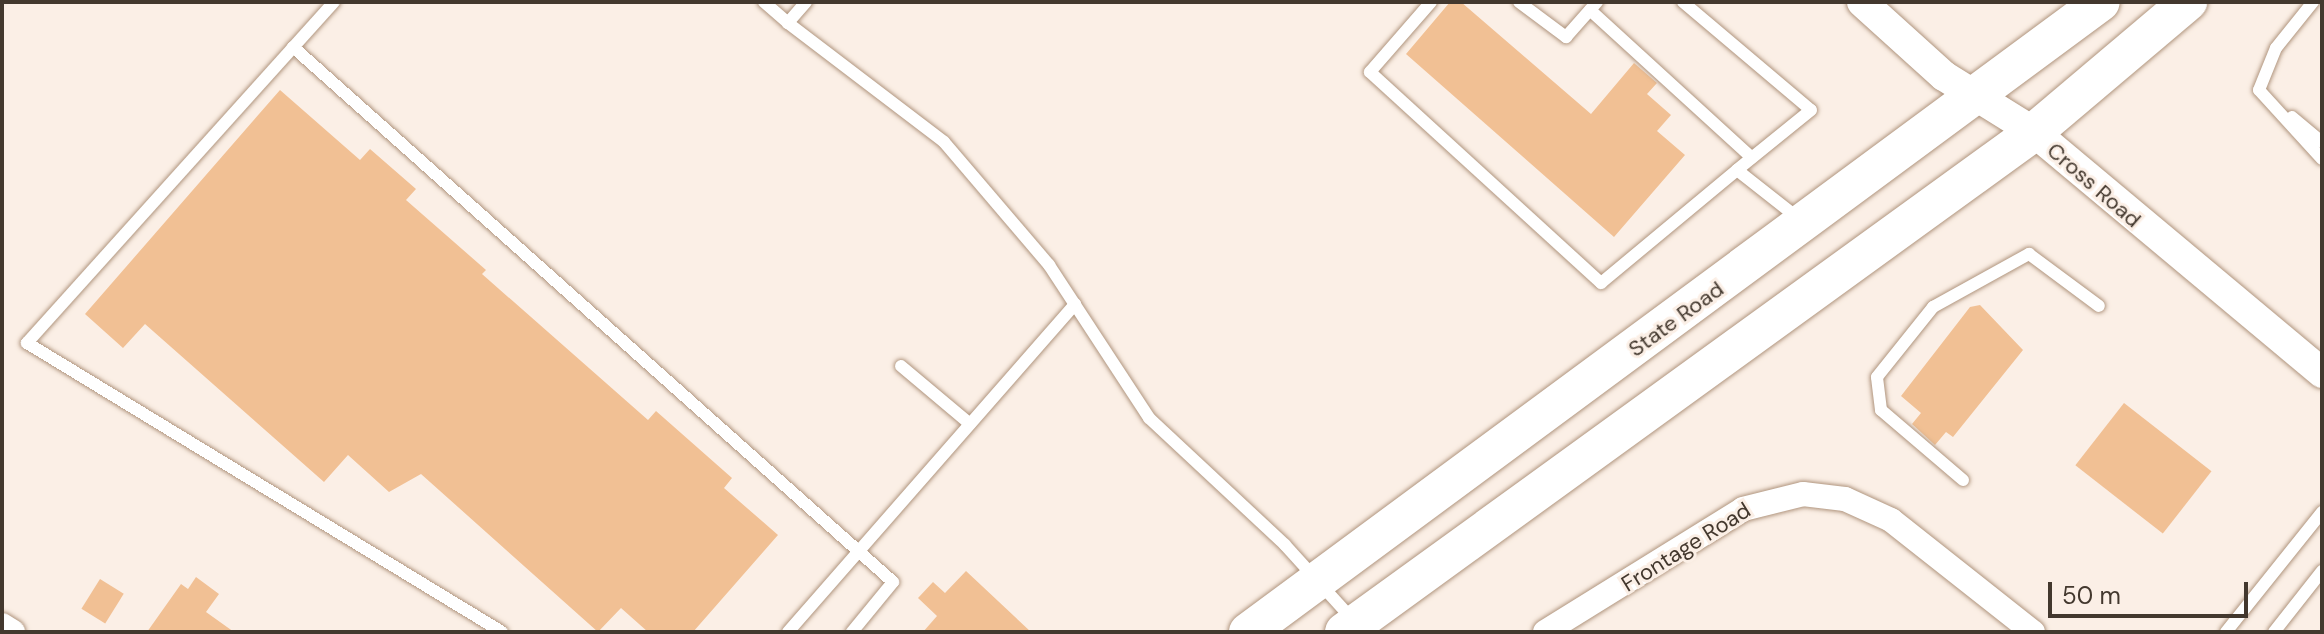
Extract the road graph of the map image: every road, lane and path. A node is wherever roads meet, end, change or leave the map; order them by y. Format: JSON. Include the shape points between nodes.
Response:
{"nodes":[{"id":1,"x":334,"y":2,"type":"edge"},
{"id":2,"x":764,"y":2,"type":"edge"},
{"id":3,"x":806,"y":2,"type":"edge"},
{"id":4,"x":1431,"y":2,"type":"edge"},
{"id":5,"x":1519,"y":2,"type":"edge"},
{"id":6,"x":1683,"y":2,"type":"edge"},
{"id":7,"x":1862,"y":2,"type":"edge"},
{"id":8,"x":2101,"y":2,"type":"edge"},
{"id":9,"x":2188,"y":2,"type":"edge"},
{"id":10,"x":2313,"y":2,"type":"edge"},
{"id":11,"x":1594,"y":6,"type":"edge"},
{"id":12,"x":788,"y":23,"type":"junction"},
{"id":13,"x":293,"y":47,"type":"junction"},
{"id":14,"x":2259,"y":90,"type":"junction"},
{"id":15,"x":1977,"y":100,"type":"junction"},
{"id":16,"x":2034,"y":132,"type":"junction"},
{"id":17,"x":2322,"y":142,"type":"edge"},
{"id":18,"x":1752,"y":158,"type":"junction"},
{"id":19,"x":2322,"y":159,"type":"edge"},
{"id":20,"x":1737,"y":170,"type":"junction"},
{"id":21,"x":1806,"y":224,"type":"junction"},
{"id":22,"x":1075,"y":304,"type":"junction"},
{"id":23,"x":2099,"y":306,"type":"dead end"},
{"id":24,"x":901,"y":366,"type":"dead end"},
{"id":25,"x":2322,"y":373,"type":"edge"},
{"id":26,"x":970,"y":424,"type":"junction"},
{"id":27,"x":1963,"y":480,"type":"dead end"},
{"id":28,"x":2322,"y":512,"type":"edge"},
{"id":29,"x":859,"y":551,"type":"junction"},
{"id":30,"x":2322,"y":571,"type":"edge"},
{"id":31,"x":1319,"y":580,"type":"junction"},
{"id":32,"x":2,"y":625,"type":"edge"},
{"id":33,"x":1350,"y":628,"type":"edge"},
{"id":34,"x":13,"y":632,"type":"edge"},
{"id":35,"x":502,"y":632,"type":"edge"},
{"id":36,"x":788,"y":632,"type":"edge"},
{"id":37,"x":852,"y":632,"type":"edge"},
{"id":38,"x":1248,"y":632,"type":"edge"},
{"id":39,"x":1545,"y":632,"type":"edge"},
{"id":40,"x":2033,"y":632,"type":"edge"},
{"id":41,"x":2226,"y":632,"type":"edge"},
{"id":42,"x":2274,"y":632,"type":"edge"}],
"edges":[{"from":1,"to":13,"type":"lane"},
{"from":2,"to":12,"type":"lane"},
{"from":3,"to":12,"type":"lane"},
{"from":4,"to":20,"type":"lane","via":[[1370,72],[1601,283]]},
{"from":5,"to":11,"type":"lane","via":[[1566,37]]},
{"from":6,"to":18,"type":"lane","via":[[1811,110]]},
{"from":7,"to":15,"type":"street","name":"Cross Road"},
{"from":8,"to":15,"type":"main road","name":"State Road"},
{"from":9,"to":16,"type":"main road"},
{"from":10,"to":14,"type":"lane","via":[[2276,48]]},
{"from":11,"to":18,"type":"lane"},
{"from":12,"to":22,"type":"lane","via":[[944,142]]},
{"from":13,"to":29,"type":"lane"},
{"from":13,"to":35,"type":"lane","via":[[27,343]]},
{"from":14,"to":17,"type":"lane"},
{"from":14,"to":19,"type":"lane"},
{"from":15,"to":16,"type":"street","name":"Cross Road"},
{"from":15,"to":21,"type":"main road","name":"State Road"},
{"from":16,"to":25,"type":"street","name":"Cross Road"},
{"from":16,"to":33,"type":"main road"},
{"from":18,"to":20,"type":"lane"},
{"from":20,"to":21,"type":"lane"},
{"from":21,"to":31,"type":"main road","name":"State Road"},
{"from":22,"to":26,"type":"lane"},
{"from":22,"to":31,"type":"lane","via":[[1149,418]]},
{"from":23,"to":27,"type":"lane","via":[[2029,254],[1933,307],[1877,377],[1881,410]]},
{"from":24,"to":26,"type":"lane"},
{"from":26,"to":29,"type":"lane"},
{"from":28,"to":41,"type":"lane"},
{"from":29,"to":36,"type":"lane"},
{"from":29,"to":37,"type":"lane","via":[[893,582]]},
{"from":30,"to":42,"type":"lane"},
{"from":31,"to":33,"type":"lane"},
{"from":31,"to":38,"type":"main road","name":"State Road"},
{"from":32,"to":34,"type":"street"},
{"from":39,"to":40,"type":"street","name":"Frontage Road","via":[[1743,509],[1803,494],[1845,499],[1891,520]]}]}
